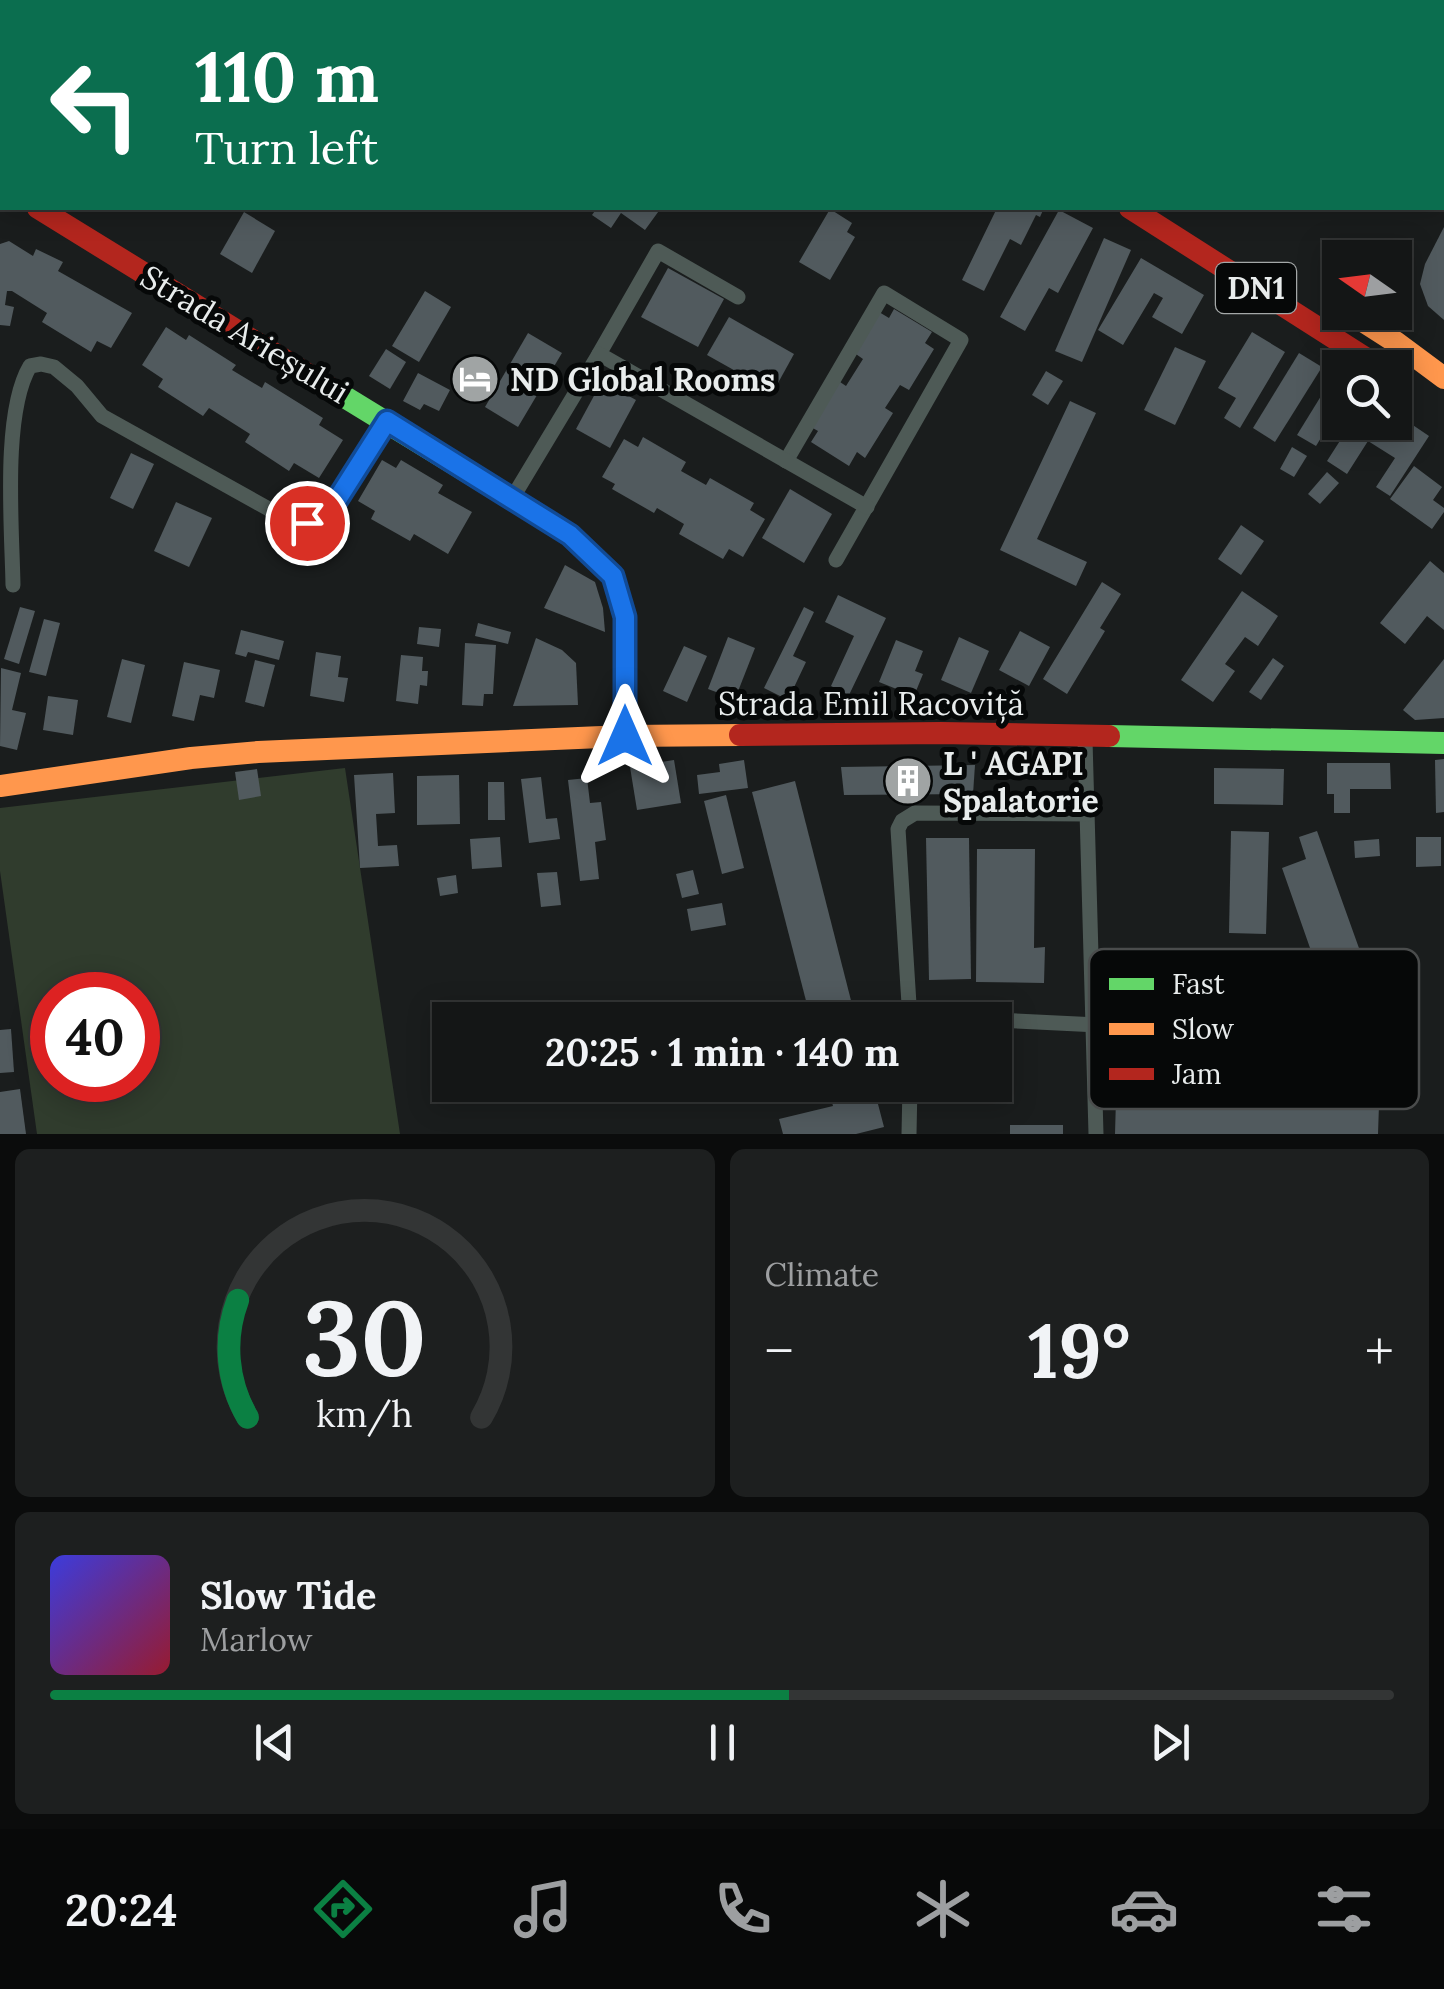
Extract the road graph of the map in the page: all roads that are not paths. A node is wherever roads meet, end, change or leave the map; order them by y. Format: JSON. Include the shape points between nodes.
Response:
{"nodes":[{"id":1,"x":41,"y":210,"type":"edge"},
{"id":2,"x":1133,"y":210,"type":"edge"},
{"id":3,"x":738,"y":298,"type":"dead end"},
{"id":4,"x":1378,"y":330,"type":"edge"},
{"id":5,"x":1354,"y":350,"type":"edge"},
{"id":6,"x":599,"y":354,"type":"junction"},
{"id":7,"x":1444,"y":378,"type":"edge"},
{"id":8,"x":387,"y":421,"type":"junction"},
{"id":9,"x":6,"y":449,"type":"edge"},
{"id":10,"x":786,"y":461,"type":"junction"},
{"id":11,"x":512,"y":498,"type":"junction"},
{"id":12,"x":866,"y":507,"type":"junction"},
{"id":13,"x":836,"y":560,"type":"dead end"},
{"id":14,"x":13,"y":584,"type":"dead end"},
{"id":15,"x":625,"y":736,"type":"junction"},
{"id":16,"x":1085,"y":736,"type":"junction"},
{"id":17,"x":1444,"y":743,"type":"edge"},
{"id":18,"x":0,"y":786,"type":"edge"},
{"id":19,"x":1087,"y":814,"type":"junction"},
{"id":20,"x":1091,"y":949,"type":"edge"},
{"id":21,"x":909,"y":1002,"type":"edge"},
{"id":22,"x":1012,"y":1021,"type":"edge"},
{"id":23,"x":1089,"y":1025,"type":"edge"},
{"id":24,"x":910,"y":1102,"type":"edge"},
{"id":25,"x":1095,"y":1109,"type":"edge"},
{"id":26,"x":910,"y":1134,"type":"edge"},
{"id":27,"x":1096,"y":1134,"type":"edge"}],
"edges":[{"from":1,"to":8,"type":"street","name":"Strada Arieșului"},
{"from":2,"to":5,"type":"street","number":"DN1"},
{"from":3,"to":6,"type":"lane","via":[[658,251]]},
{"from":4,"to":7,"type":"street"},
{"from":6,"to":10,"type":"lane"},
{"from":6,"to":11,"type":"lane"},
{"from":8,"to":9,"type":"lane","via":[[328,514],[307,523],[285,518],[102,416],[77,386],[41,364],[30,366],[21,382]]},
{"from":8,"to":11,"type":"street","name":"Strada Arieșului"},
{"from":9,"to":14,"type":"lane"},
{"from":10,"to":12,"type":"lane"},
{"from":10,"to":12,"type":"lane","via":[[884,294],[961,340]]},
{"from":11,"to":15,"type":"street","name":"Strada Arieșului","via":[[570,535],[613,576],[625,617]]},
{"from":12,"to":13,"type":"lane"},
{"from":15,"to":16,"type":"street","name":"Strada Emil Racoviță"},
{"from":15,"to":18,"type":"street","name":"Strada Emil Racoviță","via":[[258,752]]},
{"from":16,"to":17,"type":"street","name":"Strada Emil Racoviță"},
{"from":16,"to":19,"type":"lane"},
{"from":19,"to":20,"type":"lane"},
{"from":19,"to":21,"type":"lane","via":[[915,813],[902,821]]},
{"from":22,"to":23,"type":"lane"},
{"from":24,"to":26,"type":"lane"},
{"from":25,"to":27,"type":"lane"}]}
